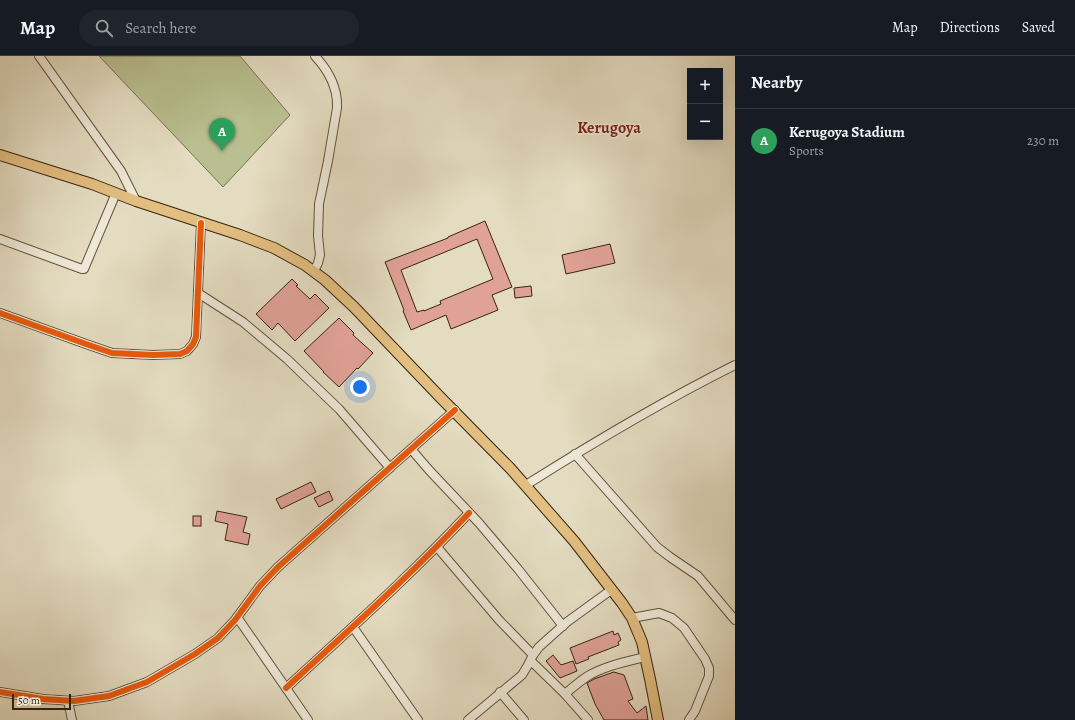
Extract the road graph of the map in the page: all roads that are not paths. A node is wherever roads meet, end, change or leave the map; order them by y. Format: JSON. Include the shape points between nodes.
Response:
{"nodes":[{"id":1,"x":39,"y":56,"type":"edge"},
{"id":2,"x":315,"y":56,"type":"edge"},
{"id":3,"x":0,"y":155,"type":"edge"},
{"id":4,"x":116,"y":193,"type":"junction"},
{"id":5,"x":136,"y":201,"type":"junction"},
{"id":6,"x":201,"y":223,"type":"junction"},
{"id":7,"x":0,"y":239,"type":"edge"},
{"id":8,"x":314,"y":271,"type":"junction"},
{"id":9,"x":198,"y":293,"type":"junction"},
{"id":10,"x":0,"y":313,"type":"edge"},
{"id":11,"x":735,"y":365,"type":"edge"},
{"id":12,"x":455,"y":410,"type":"junction"},
{"id":13,"x":411,"y":449,"type":"junction"},
{"id":14,"x":574,"y":454,"type":"junction"},
{"id":15,"x":390,"y":468,"type":"junction"},
{"id":16,"x":526,"y":485,"type":"junction"},
{"id":17,"x":469,"y":513,"type":"junction"},
{"id":18,"x":437,"y":547,"type":"junction"},
{"id":19,"x":611,"y":590,"type":"junction"},
{"id":20,"x":237,"y":617,"type":"junction"},
{"id":21,"x":632,"y":618,"type":"junction"},
{"id":22,"x":735,"y":620,"type":"edge"},
{"id":23,"x":563,"y":626,"type":"junction"},
{"id":24,"x":353,"y":627,"type":"junction"},
{"id":25,"x":645,"y":657,"type":"junction"},
{"id":26,"x":532,"y":658,"type":"junction"},
{"id":27,"x":286,"y":688,"type":"junction"},
{"id":28,"x":0,"y":692,"type":"edge"},
{"id":29,"x":500,"y":692,"type":"junction"},
{"id":30,"x":565,"y":694,"type":"junction"},
{"id":31,"x":68,"y":701,"type":"junction"},
{"id":32,"x":72,"y":720,"type":"edge"},
{"id":33,"x":308,"y":720,"type":"edge"},
{"id":34,"x":418,"y":720,"type":"edge"},
{"id":35,"x":468,"y":720,"type":"edge"},
{"id":36,"x":524,"y":720,"type":"edge"},
{"id":37,"x":588,"y":720,"type":"edge"},
{"id":38,"x":658,"y":720,"type":"edge"},
{"id":39,"x":690,"y":720,"type":"edge"}],
"edges":[{"from":1,"to":5,"type":"street","via":[[121,171]]},
{"from":2,"to":8,"type":"street","via":[[330,77],[338,100],[320,204],[320,255]]},
{"from":3,"to":4,"type":"main road"},
{"from":4,"to":5,"type":"main road"},
{"from":4,"to":7,"type":"street","via":[[84,269]]},
{"from":5,"to":6,"type":"main road"},
{"from":6,"to":8,"type":"main road","via":[[274,248]]},
{"from":6,"to":9,"type":"street"},
{"from":8,"to":12,"type":"main road","via":[[354,307]]},
{"from":9,"to":10,"type":"street","via":[[196,337],[193,344],[180,354],[112,353]]},
{"from":9,"to":15,"type":"street","via":[[243,322],[287,359],[339,409]]},
{"from":11,"to":14,"type":"street"},
{"from":12,"to":13,"type":"street"},
{"from":12,"to":16,"type":"main road"},
{"from":13,"to":15,"type":"street"},
{"from":13,"to":17,"type":"street"},
{"from":14,"to":16,"type":"street"},
{"from":14,"to":22,"type":"street","via":[[657,547],[698,576]]},
{"from":15,"to":20,"type":"street","via":[[278,567]]},
{"from":16,"to":19,"type":"main road","via":[[574,541]]},
{"from":17,"to":18,"type":"street"},
{"from":17,"to":23,"type":"street"},
{"from":18,"to":24,"type":"street"},
{"from":18,"to":26,"type":"street"},
{"from":19,"to":21,"type":"main road"},
{"from":19,"to":23,"type":"street"},
{"from":20,"to":27,"type":"street"},
{"from":20,"to":31,"type":"street","via":[[218,638],[147,682],[109,696]]},
{"from":21,"to":25,"type":"main road"},
{"from":21,"to":39,"type":"street","via":[[659,613],[672,618],[684,628],[705,659],[709,676]]},
{"from":23,"to":26,"type":"street","via":[[539,647]]},
{"from":24,"to":27,"type":"street"},
{"from":24,"to":34,"type":"street"},
{"from":25,"to":30,"type":"street","via":[[602,669],[586,677]]},
{"from":25,"to":38,"type":"main road"},
{"from":26,"to":29,"type":"street","via":[[522,675]]},
{"from":26,"to":30,"type":"street"},
{"from":27,"to":33,"type":"street"},
{"from":28,"to":31,"type":"street"},
{"from":29,"to":35,"type":"street"},
{"from":29,"to":36,"type":"street"},
{"from":30,"to":37,"type":"street"},
{"from":31,"to":32,"type":"street"}]}
